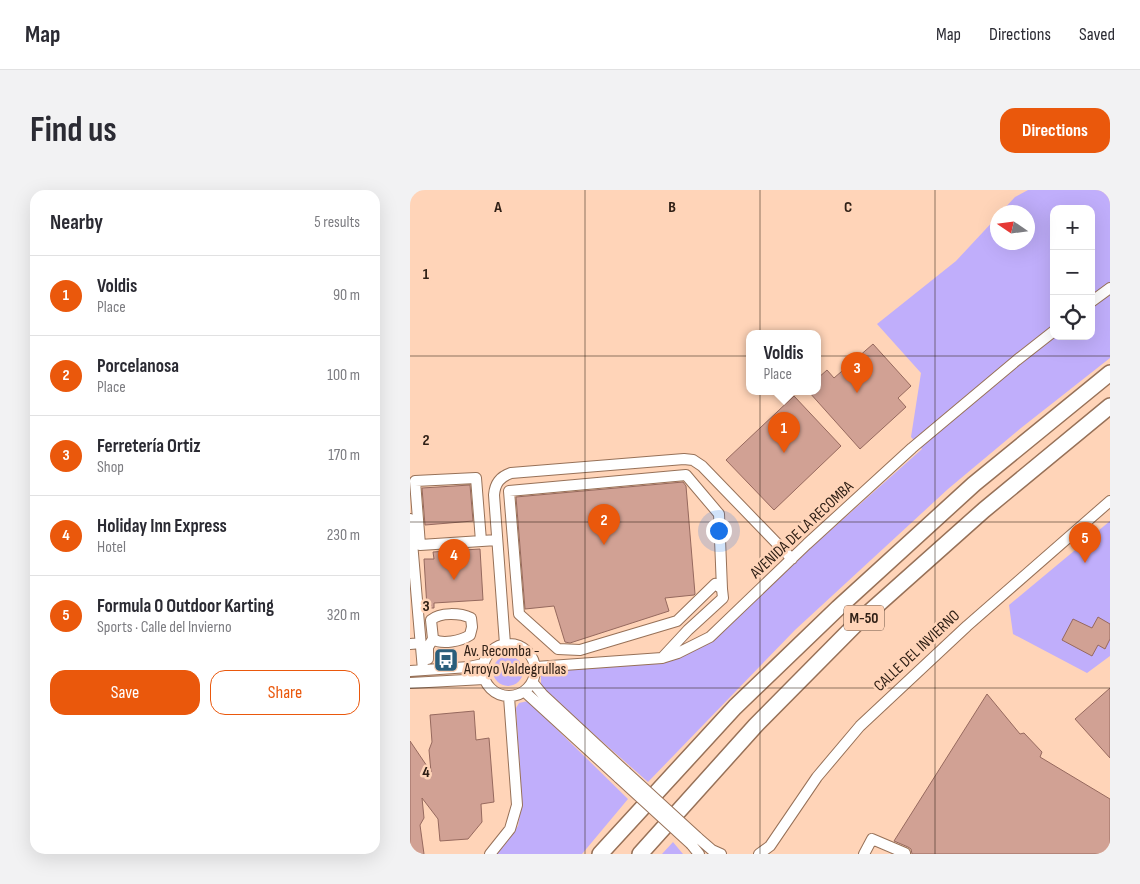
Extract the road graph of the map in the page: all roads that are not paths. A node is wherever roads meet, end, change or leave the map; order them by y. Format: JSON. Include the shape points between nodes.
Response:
{"nodes":[{"id":1,"x":1110,"y":288,"type":"edge"},
{"id":2,"x":1095,"y":299,"type":"edge"},
{"id":3,"x":1050,"y":335,"type":"edge"},
{"id":4,"x":1110,"y":373,"type":"edge"},
{"id":5,"x":1110,"y":406,"type":"edge"},
{"id":6,"x":1110,"y":501,"type":"edge"},
{"id":7,"x":410,"y":519,"type":"edge"},
{"id":8,"x":497,"y":540,"type":"junction"},
{"id":9,"x":481,"y":541,"type":"junction"},
{"id":10,"x":792,"y":559,"type":"junction"},
{"id":11,"x":722,"y":589,"type":"junction"},
{"id":12,"x":433,"y":639,"type":"dead end"},
{"id":13,"x":415,"y":643,"type":"edge"},
{"id":14,"x":505,"y":644,"type":"junction"},
{"id":15,"x":662,"y":658,"type":"junction"},
{"id":16,"x":484,"y":664,"type":"junction"},
{"id":17,"x":536,"y":667,"type":"junction"},
{"id":18,"x":426,"y":670,"type":"junction"},
{"id":19,"x":410,"y":671,"type":"edge"},
{"id":20,"x":484,"y":679,"type":"junction"},
{"id":21,"x":410,"y":683,"type":"edge"},
{"id":22,"x":533,"y":683,"type":"junction"},
{"id":23,"x":526,"y":692,"type":"junction"},
{"id":24,"x":509,"y":697,"type":"junction"},
{"id":25,"x":623,"y":775,"type":"junction"},
{"id":26,"x":694,"y":841,"type":"junction"},
{"id":27,"x":769,"y":850,"type":"edge"},
{"id":28,"x":605,"y":852,"type":"edge"},
{"id":29,"x":905,"y":853,"type":"edge"},
{"id":30,"x":490,"y":854,"type":"edge"},
{"id":31,"x":640,"y":854,"type":"edge"},
{"id":32,"x":699,"y":854,"type":"edge"},
{"id":33,"x":721,"y":854,"type":"edge"},
{"id":34,"x":759,"y":854,"type":"edge"},
{"id":35,"x":864,"y":854,"type":"edge"}],
"edges":[{"from":1,"to":2,"type":"street"},
{"from":3,"to":10,"type":"street","name":"AVENIDA DE LA RECOMBA","via":[[912,448]]},
{"from":4,"to":28,"type":"highway","number":"M-50","via":[[974,484],[838,608],[735,707]]},
{"from":5,"to":31,"type":"highway","number":"M-50","via":[[984,510],[856,624],[756,725]]},
{"from":6,"to":27,"type":"street","name":"CALLE DEL INVIERNO","via":[[974,619],[860,726],[817,778]]},
{"from":7,"to":13,"type":"street"},
{"from":8,"to":9,"type":"street"},
{"from":8,"to":10,"type":"street","via":[[494,495],[498,480],[504,476],[684,459],[702,466]]},
{"from":8,"to":14,"type":"street"},
{"from":9,"to":9,"type":"street","via":[[420,546],[415,481],[476,478]]},
{"from":10,"to":15,"type":"street","name":"AVENIDA DE LA RECOMBA","via":[[710,637]]},
{"from":11,"to":11,"type":"street","via":[[715,584],[677,622],[580,650],[558,649],[519,614],[509,491],[686,475],[719,514]]},
{"from":11,"to":15,"type":"street","via":[[723,598]]},
{"from":12,"to":18,"type":"street","via":[[428,647]]},
{"from":13,"to":18,"type":"street"},
{"from":14,"to":16,"type":"street","via":[[490,652]]},
{"from":14,"to":17,"type":"street","via":[[526,649]]},
{"from":15,"to":17,"type":"street","name":"AVENIDA DE LA RECOMBA"},
{"from":16,"to":18,"type":"street"},
{"from":16,"to":20,"type":"street"},
{"from":17,"to":22,"type":"street"},
{"from":18,"to":19,"type":"street"},
{"from":20,"to":21,"type":"street"},
{"from":20,"to":24,"type":"street","via":[[494,692]]},
{"from":22,"to":23,"type":"street"},
{"from":22,"to":25,"type":"street"},
{"from":23,"to":24,"type":"street"},
{"from":23,"to":25,"type":"street"},
{"from":24,"to":30,"type":"street","via":[[517,804],[510,829]]},
{"from":25,"to":26,"type":"street","bridge":true},
{"from":26,"to":32,"type":"street"},
{"from":26,"to":33,"type":"street"},
{"from":27,"to":34,"type":"street","name":"CALLE DEL INVIERNO"},
{"from":29,"to":35,"type":"street","via":[[872,839]]}]}
